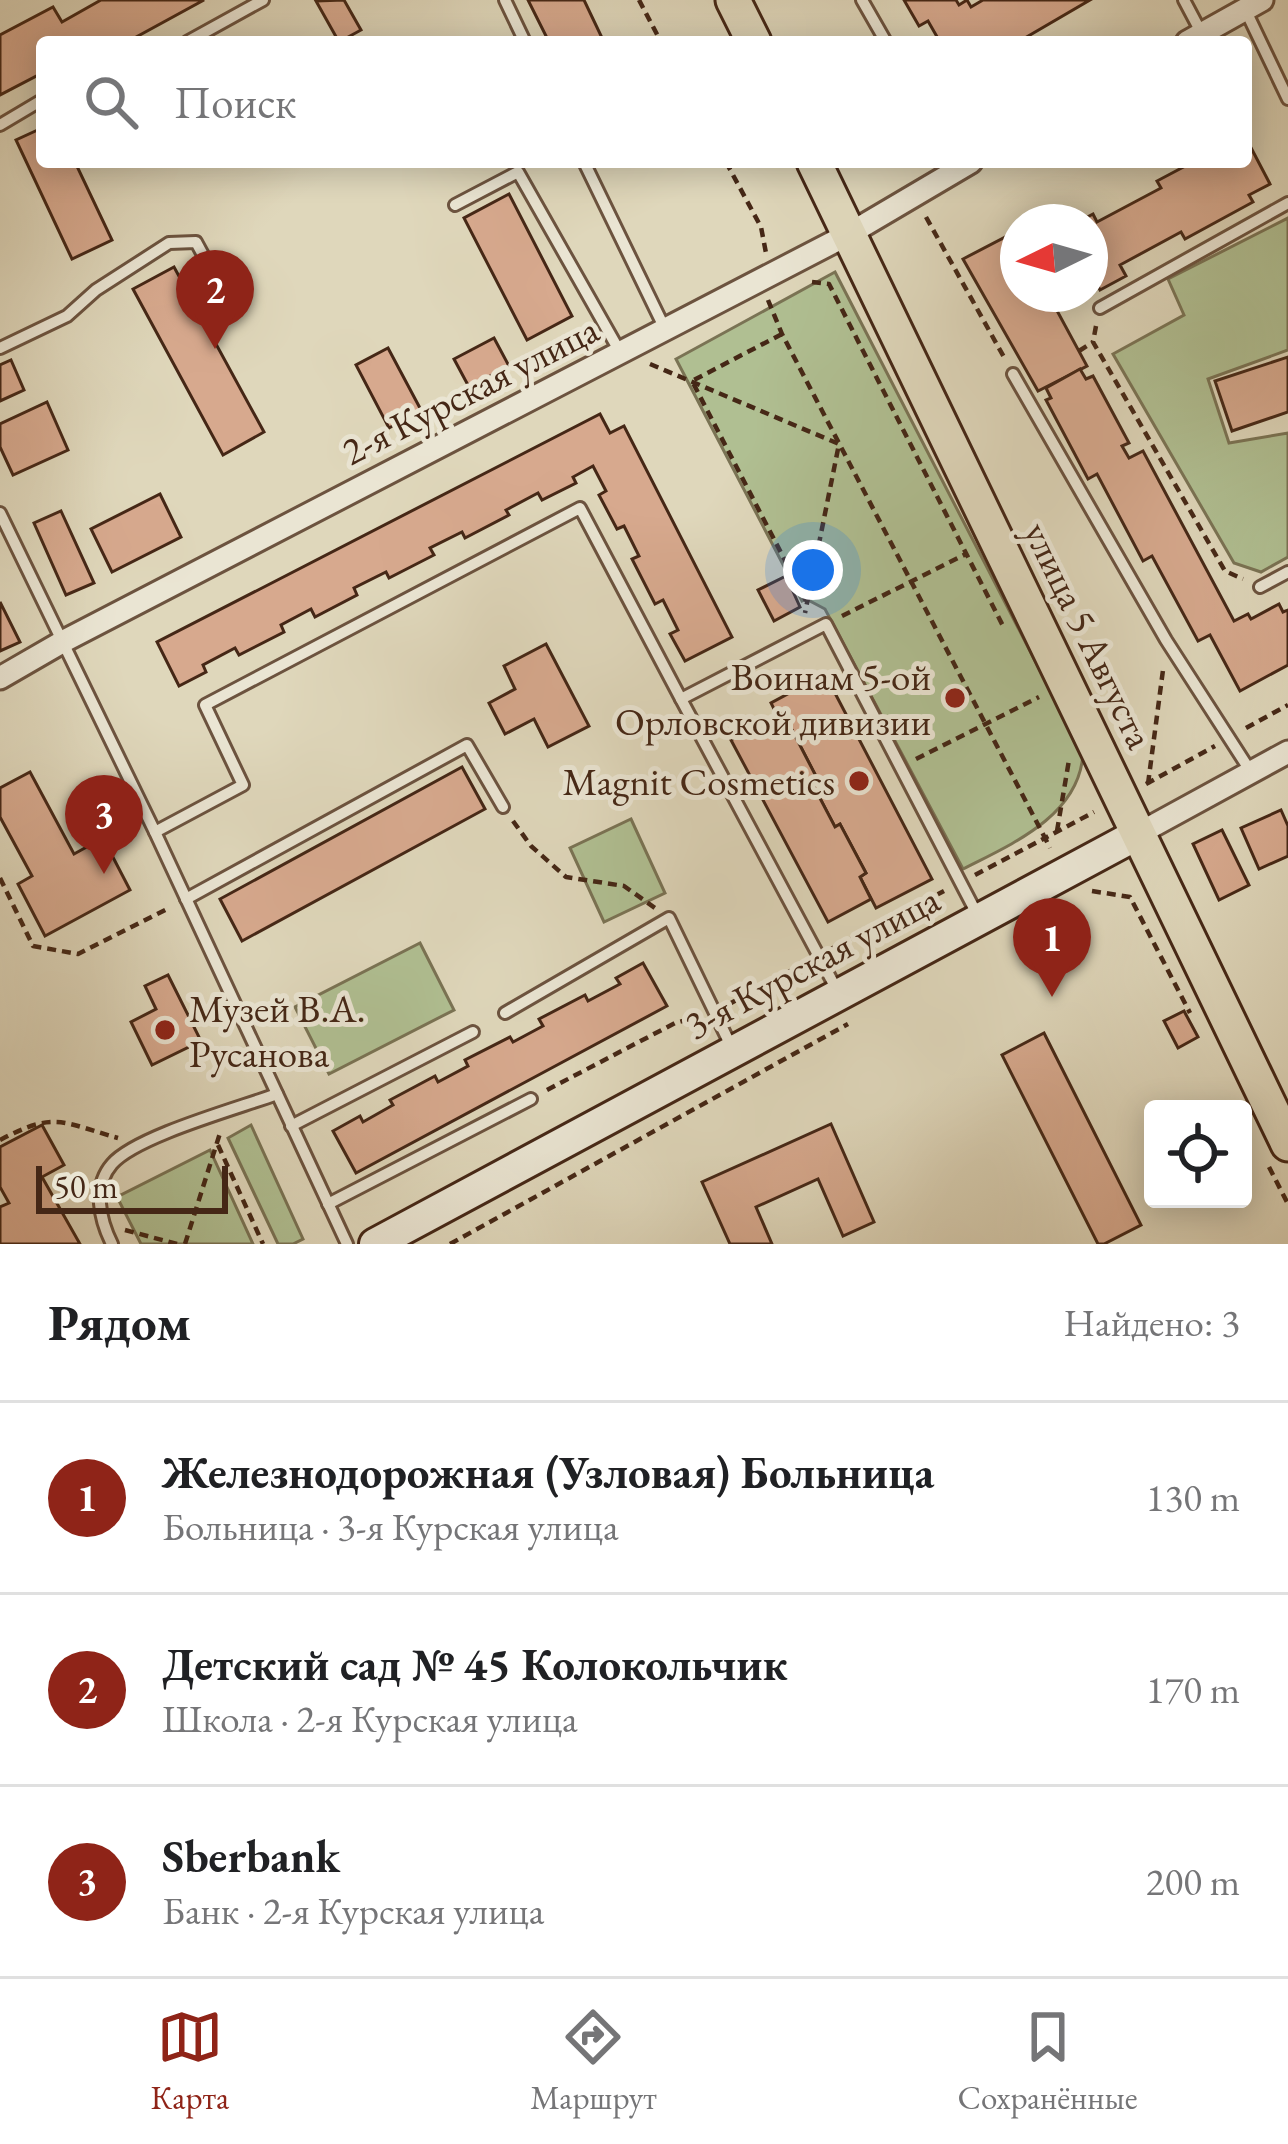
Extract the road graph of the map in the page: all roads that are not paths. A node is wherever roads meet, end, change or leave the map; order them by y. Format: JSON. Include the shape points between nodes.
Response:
{"nodes":[{"id":1,"x":263,"y":0,"type":"edge"},
{"id":2,"x":505,"y":0,"type":"edge"},
{"id":3,"x":733,"y":0,"type":"edge"},
{"id":4,"x":862,"y":0,"type":"edge"},
{"id":5,"x":1184,"y":0,"type":"edge"},
{"id":6,"x":1254,"y":5,"type":"edge"},
{"id":7,"x":198,"y":36,"type":"edge"},
{"id":8,"x":522,"y":36,"type":"edge"},
{"id":9,"x":751,"y":36,"type":"edge"},
{"id":10,"x":883,"y":36,"type":"edge"},
{"id":11,"x":1194,"y":36,"type":"edge"},
{"id":12,"x":1199,"y":36,"type":"edge"},
{"id":13,"x":1288,"y":99,"type":"edge"},
{"id":14,"x":36,"y":104,"type":"edge"},
{"id":15,"x":0,"y":125,"type":"edge"},
{"id":16,"x":587,"y":168,"type":"edge"},
{"id":17,"x":817,"y":168,"type":"edge"},
{"id":18,"x":955,"y":168,"type":"edge"},
{"id":19,"x":1288,"y":203,"type":"edge"},
{"id":20,"x":455,"y":205,"type":"dead end"},
{"id":21,"x":850,"y":234,"type":"junction"},
{"id":22,"x":214,"y":277,"type":"dead end"},
{"id":23,"x":1108,"y":304,"type":"edge"},
{"id":24,"x":664,"y":329,"type":"junction"},
{"id":25,"x":0,"y":348,"type":"edge"},
{"id":26,"x":620,"y":352,"type":"junction"},
{"id":27,"x":1013,"y":374,"type":"road end"},
{"id":28,"x":0,"y":513,"type":"edge"},
{"id":29,"x":1288,"y":572,"type":"edge"},
{"id":30,"x":1260,"y":586,"type":"road end"},
{"id":31,"x":64,"y":641,"type":"junction"},
{"id":32,"x":0,"y":678,"type":"edge"},
{"id":33,"x":681,"y":699,"type":"junction"},
{"id":34,"x":1288,"y":752,"type":"edge"},
{"id":35,"x":1251,"y":772,"type":"junction"},
{"id":36,"x":503,"y":807,"type":"road end"},
{"id":37,"x":1150,"y":827,"type":"junction"},
{"id":38,"x":155,"y":832,"type":"junction"},
{"id":39,"x":186,"y":898,"type":"junction"},
{"id":40,"x":979,"y":917,"type":"junction"},
{"id":41,"x":838,"y":992,"type":"junction"},
{"id":42,"x":505,"y":1013,"type":"dead end"},
{"id":43,"x":473,"y":1032,"type":"dead end"},
{"id":44,"x":732,"y":1049,"type":"junction"},
{"id":45,"x":277,"y":1094,"type":"junction"},
{"id":46,"x":531,"y":1099,"type":"road end"},
{"id":47,"x":291,"y":1126,"type":"junction"},
{"id":48,"x":1288,"y":1144,"type":"edge"},
{"id":49,"x":328,"y":1204,"type":"junction"},
{"id":50,"x":112,"y":1244,"type":"edge"},
{"id":51,"x":347,"y":1244,"type":"edge"},
{"id":52,"x":375,"y":1244,"type":"edge"}],
"edges":[{"from":1,"to":7,"type":"lane"},
{"from":2,"to":8,"type":"lane"},
{"from":3,"to":9,"type":"main road"},
{"from":4,"to":10,"type":"lane"},
{"from":5,"to":11,"type":"lane"},
{"from":6,"to":12,"type":"street"},
{"from":6,"to":13,"type":"lane"},
{"from":14,"to":15,"type":"lane"},
{"from":16,"to":24,"type":"lane"},
{"from":17,"to":21,"type":"main road","name":"улица 5 Августа"},
{"from":18,"to":21,"type":"street","name":"2-я Курская улица"},
{"from":19,"to":23,"type":"lane"},
{"from":20,"to":26,"type":"lane","via":[[518,172]]},
{"from":21,"to":24,"type":"street","name":"2-я Курская улица"},
{"from":21,"to":37,"type":"main road","name":"улица 5 Августа"},
{"from":22,"to":25,"type":"lane","via":[[196,242],[169,243],[67,316]]},
{"from":24,"to":26,"type":"street","name":"2-я Курская улица"},
{"from":26,"to":31,"type":"street","name":"2-я Курская улица"},
{"from":27,"to":35,"type":"lane"},
{"from":28,"to":31,"type":"lane"},
{"from":29,"to":30,"type":"lane"},
{"from":31,"to":32,"type":"street","name":"2-я Курская улица"},
{"from":31,"to":38,"type":"lane"},
{"from":33,"to":38,"type":"lane","via":[[580,508],[205,705],[243,785]]},
{"from":33,"to":40,"type":"lane","via":[[826,624]]},
{"from":33,"to":41,"type":"lane"},
{"from":34,"to":35,"type":"street","name":"3-я Курская улица"},
{"from":35,"to":37,"type":"street","name":"3-я Курская улица"},
{"from":36,"to":39,"type":"lane","via":[[467,745]]},
{"from":37,"to":40,"type":"main road","name":"3-я Курская улица"},
{"from":37,"to":48,"type":"main road","name":"улица 5 Августа"},
{"from":38,"to":39,"type":"lane"},
{"from":39,"to":45,"type":"lane"},
{"from":40,"to":41,"type":"main road","name":"3-я Курская улица"},
{"from":41,"to":44,"type":"main road","name":"3-я Курская улица"},
{"from":42,"to":44,"type":"lane","via":[[669,918]]},
{"from":43,"to":47,"type":"lane"},
{"from":44,"to":52,"type":"main road","name":"3-я Курская улица"},
{"from":45,"to":47,"type":"lane"},
{"from":45,"to":50,"type":"lane","via":[[141,1144],[111,1165],[100,1191]]},
{"from":46,"to":49,"type":"lane"},
{"from":47,"to":49,"type":"lane"},
{"from":49,"to":51,"type":"lane"}]}
